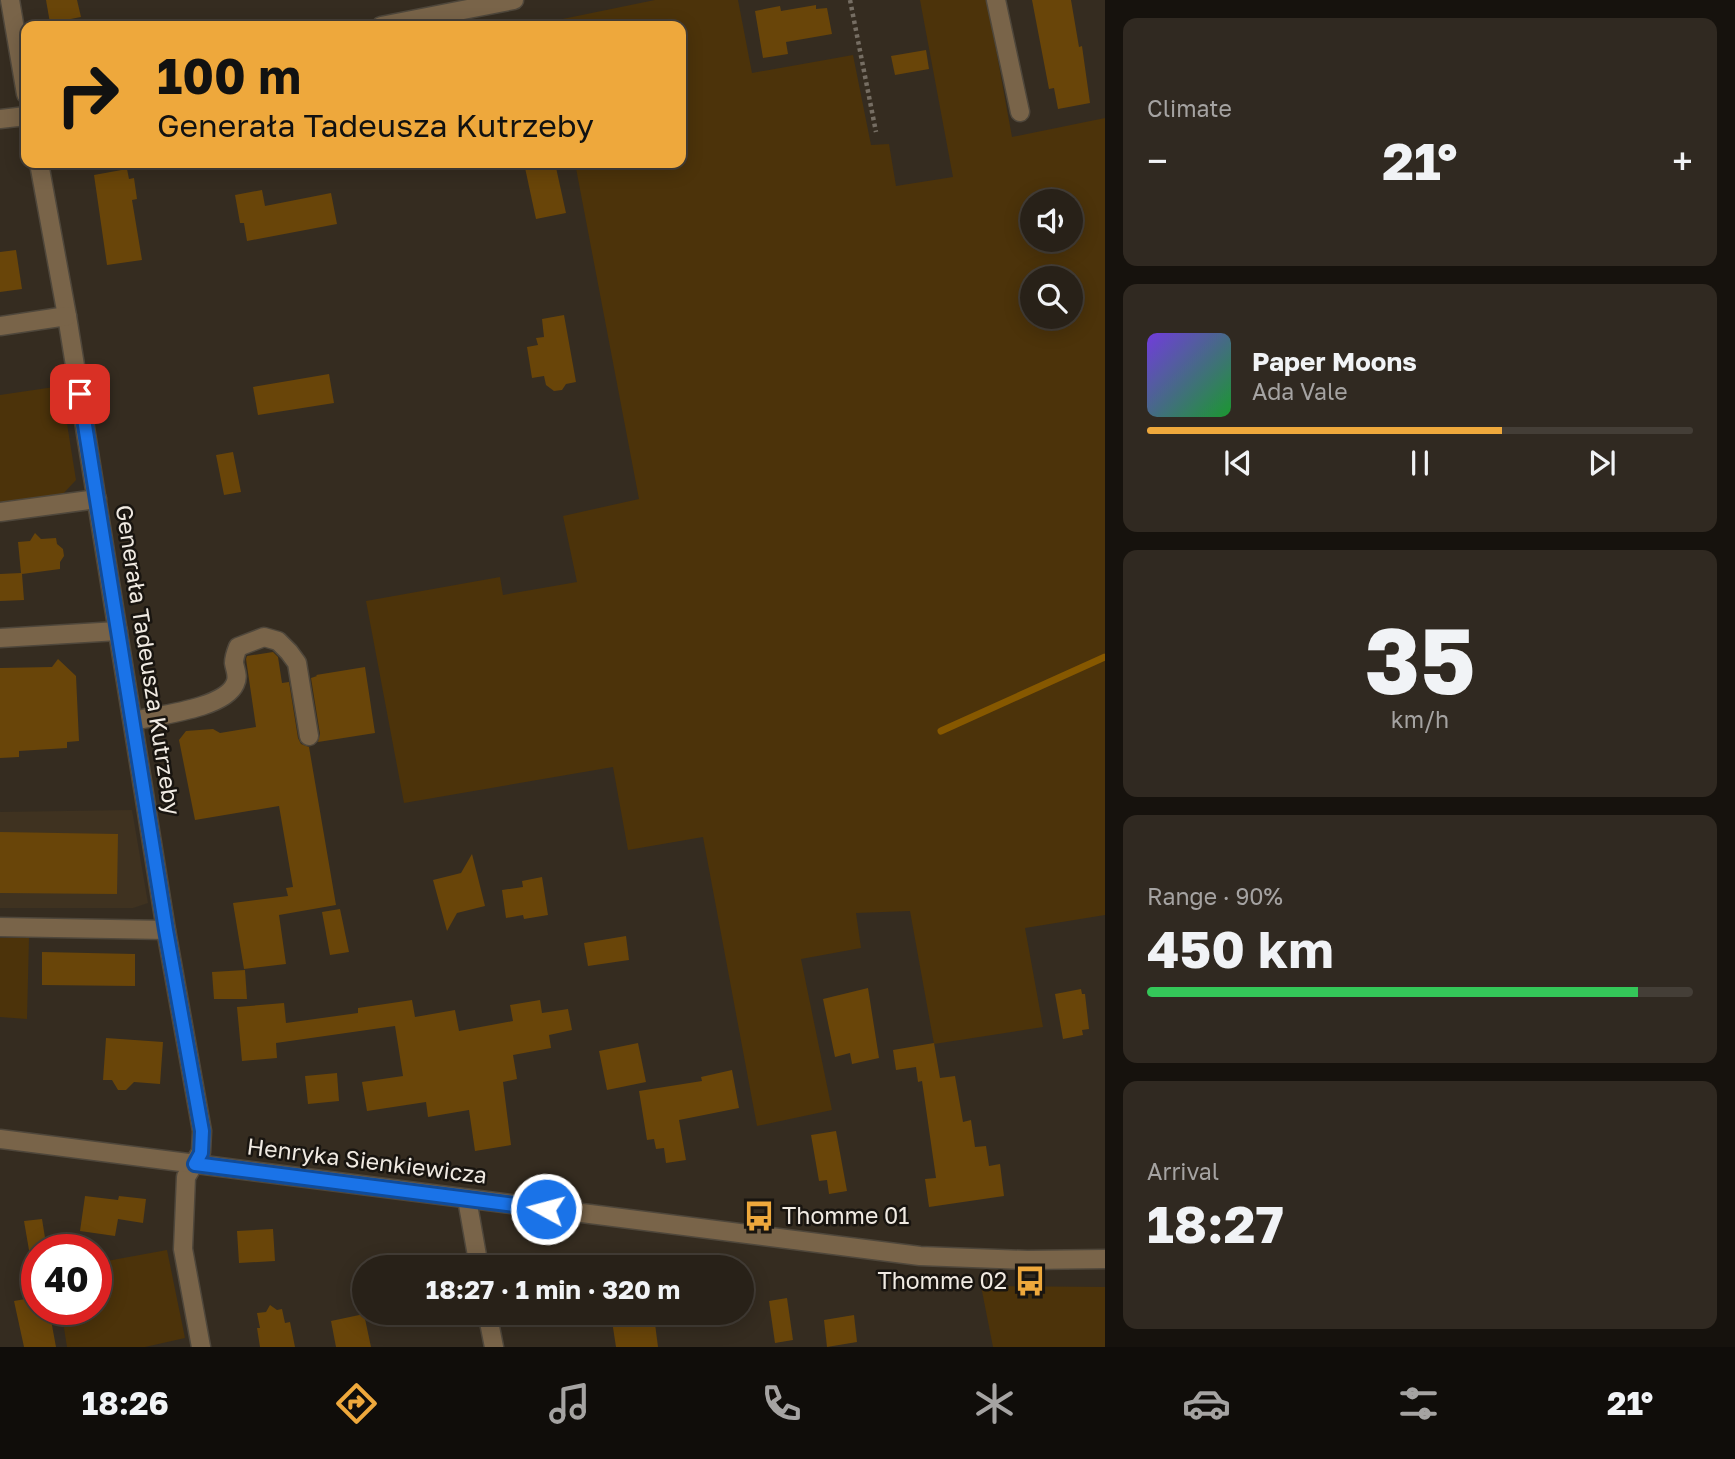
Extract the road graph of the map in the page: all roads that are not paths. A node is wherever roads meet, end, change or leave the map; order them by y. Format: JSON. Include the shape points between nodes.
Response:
{"nodes":[{"id":1,"x":10,"y":0,"type":"edge"},
{"id":2,"x":514,"y":0,"type":"edge"},
{"id":3,"x":996,"y":0,"type":"edge"},
{"id":4,"x":407,"y":21,"type":"edge"},
{"id":5,"x":21,"y":65,"type":"edge"},
{"id":6,"x":1020,"y":112,"type":"dead end"},
{"id":7,"x":21,"y":117,"type":"edge"},
{"id":8,"x":0,"y":119,"type":"edge"},
{"id":9,"x":40,"y":168,"type":"edge"},
{"id":10,"x":67,"y":316,"type":"junction"},
{"id":11,"x":0,"y":326,"type":"edge"},
{"id":12,"x":97,"y":499,"type":"junction"},
{"id":13,"x":0,"y":512,"type":"edge"},
{"id":14,"x":118,"y":631,"type":"junction"},
{"id":15,"x":0,"y":638,"type":"edge"},
{"id":16,"x":133,"y":721,"type":"junction"},
{"id":17,"x":309,"y":736,"type":"dead end"},
{"id":18,"x":0,"y":927,"type":"edge"},
{"id":19,"x":166,"y":930,"type":"junction"},
{"id":20,"x":0,"y":1139,"type":"edge"},
{"id":21,"x":195,"y":1164,"type":"junction"},
{"id":22,"x":467,"y":1199,"type":"junction"},
{"id":23,"x":477,"y":1255,"type":"edge"},
{"id":24,"x":1105,"y":1259,"type":"edge"},
{"id":25,"x":490,"y":1325,"type":"edge"},
{"id":26,"x":201,"y":1347,"type":"edge"},
{"id":27,"x":494,"y":1347,"type":"edge"}],
"edges":[{"from":1,"to":5,"type":"street"},
{"from":2,"to":4,"type":"street"},
{"from":3,"to":6,"type":"street"},
{"from":7,"to":8,"type":"street"},
{"from":9,"to":10,"type":"street","name":"Generała Tadeusza Kutrzeby"},
{"from":10,"to":11,"type":"street"},
{"from":10,"to":12,"type":"street","name":"Generała Tadeusza Kutrzeby"},
{"from":12,"to":13,"type":"street"},
{"from":12,"to":14,"type":"street","name":"Generała Tadeusza Kutrzeby"},
{"from":14,"to":15,"type":"street"},
{"from":14,"to":16,"type":"street","name":"Generała Tadeusza Kutrzeby"},
{"from":16,"to":17,"type":"street","via":[[225,696],[235,685],[237,646],[264,636],[278,641],[298,663]]},
{"from":16,"to":19,"type":"street","name":"Generała Tadeusza Kutrzeby"},
{"from":18,"to":19,"type":"street"},
{"from":19,"to":21,"type":"street","name":"Generała Tadeusza Kutrzeby","via":[[202,1131],[201,1153]]},
{"from":20,"to":21,"type":"street","name":"Henryka Sienkiewicza"},
{"from":21,"to":22,"type":"street","name":"Henryka Sienkiewicza"},
{"from":21,"to":26,"type":"street","name":"Generała Tadeusza Kutrzeby","via":[[186,1177],[183,1249]]},
{"from":22,"to":23,"type":"street"},
{"from":22,"to":24,"type":"street","name":"Henryka Sienkiewicza","via":[[920,1256]]},
{"from":25,"to":27,"type":"street"}]}
